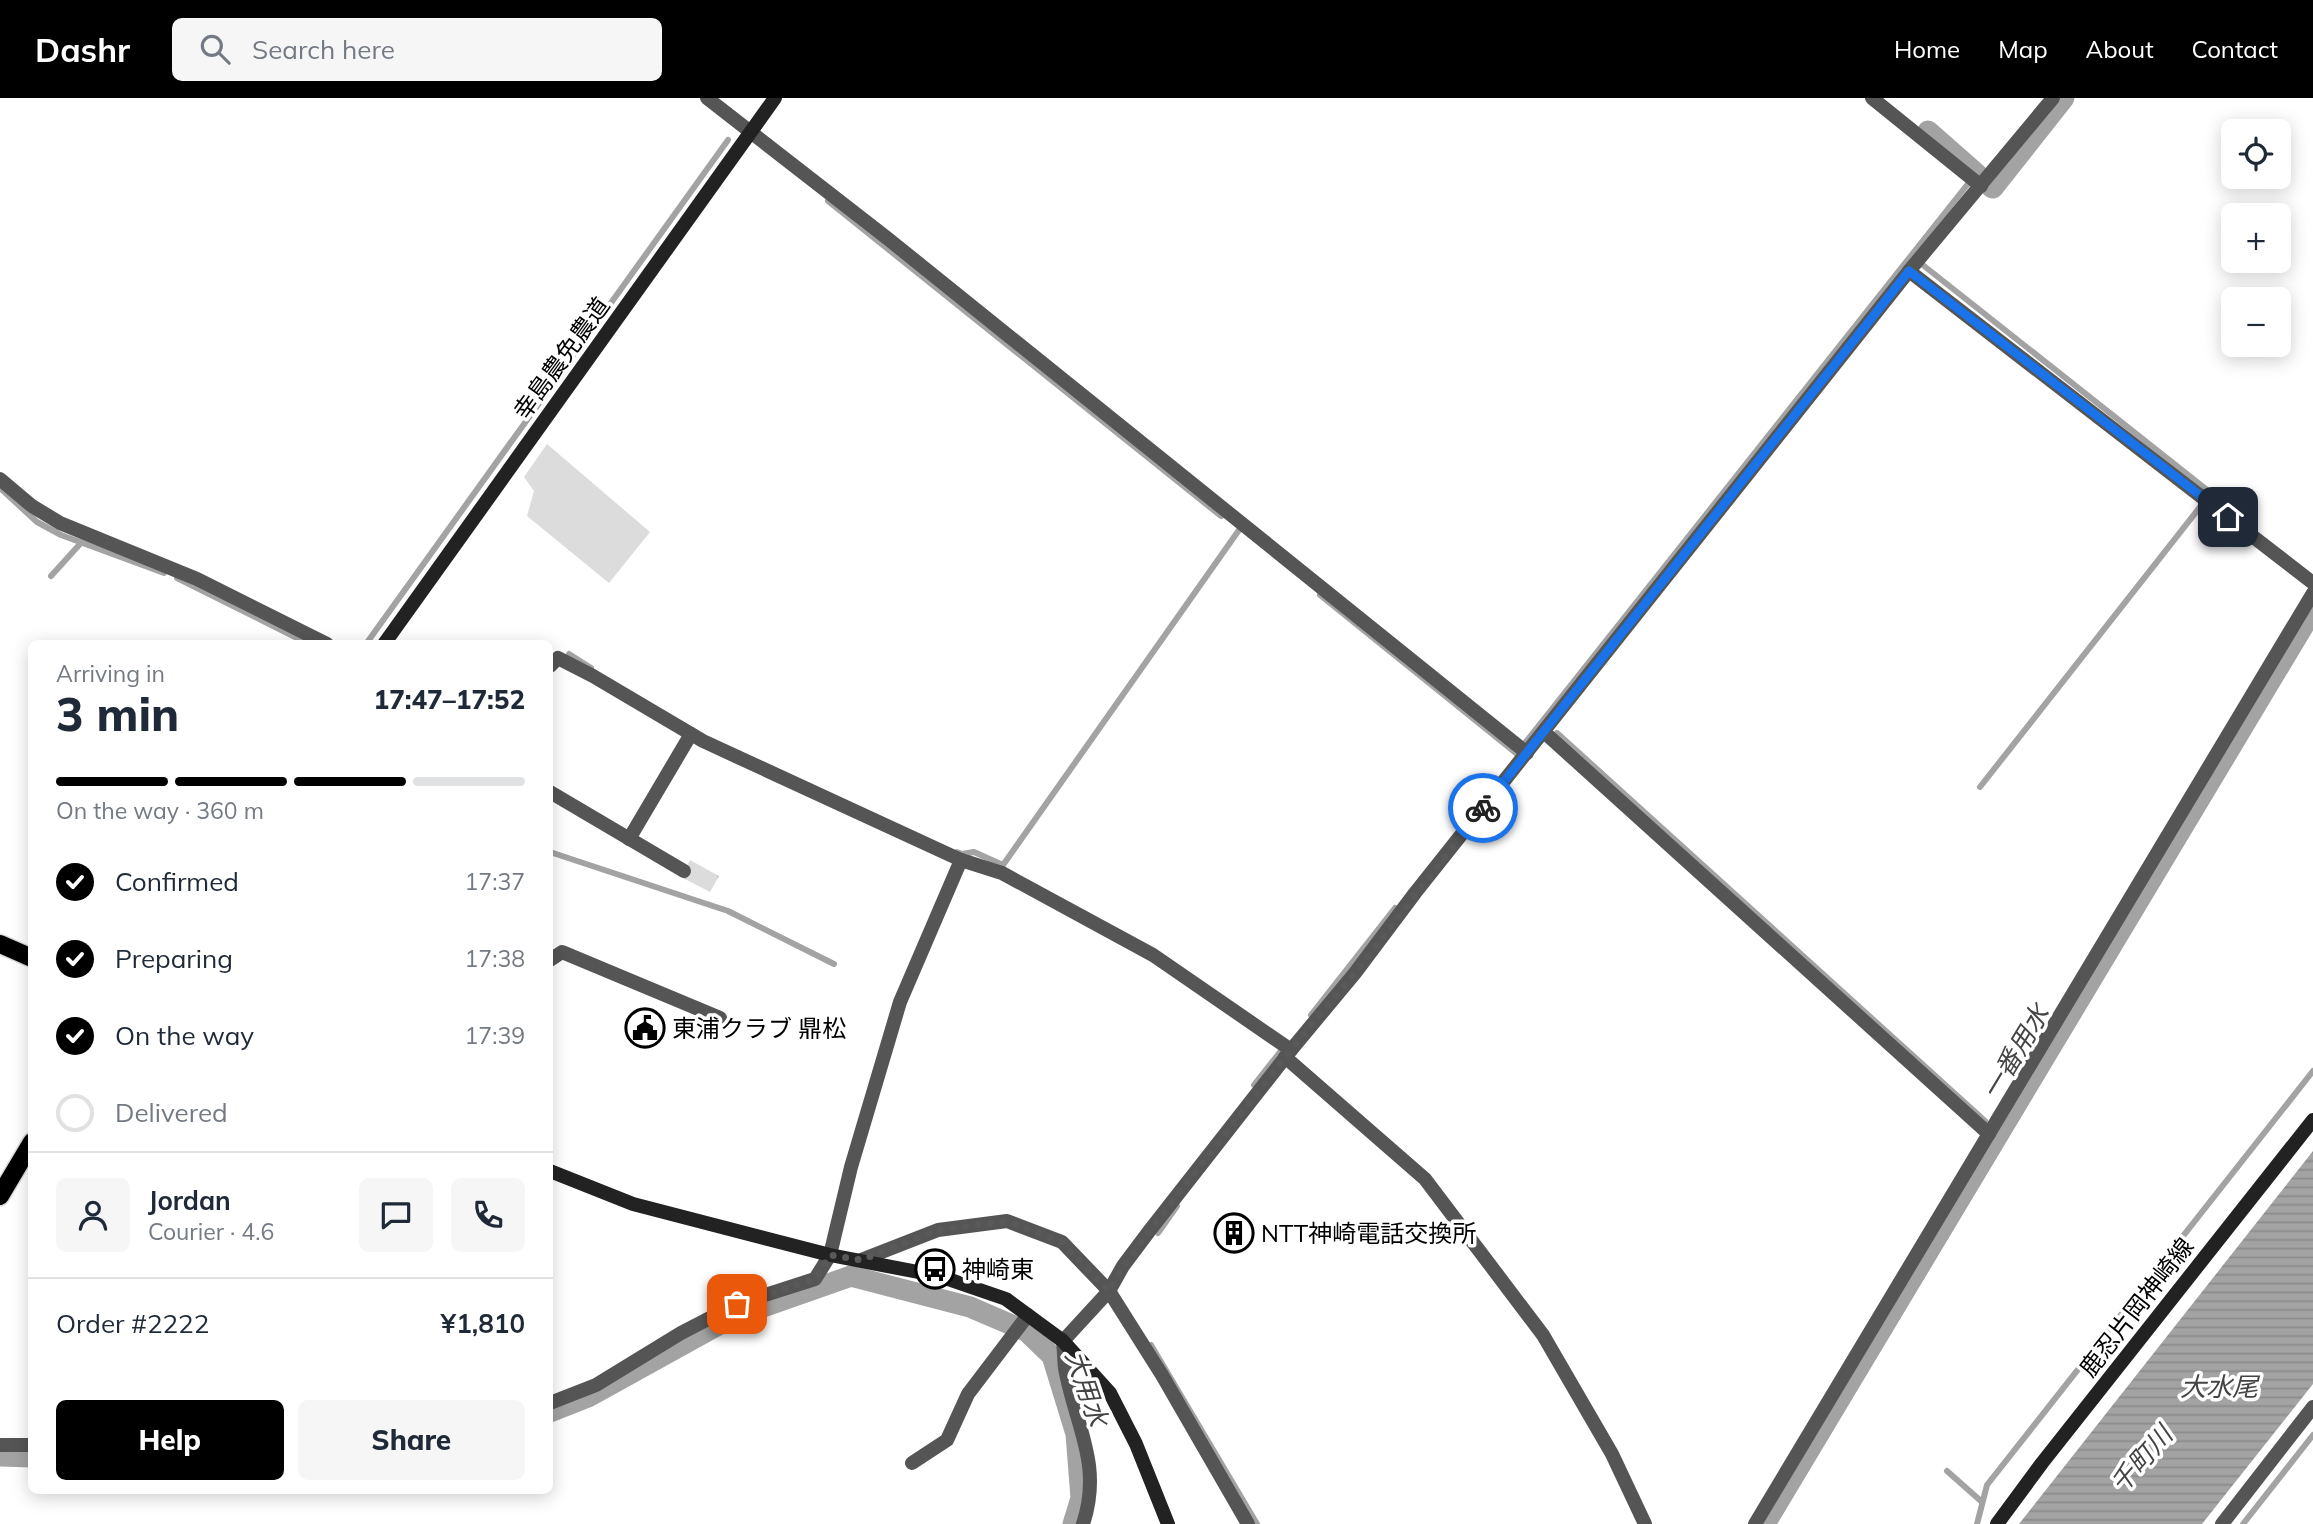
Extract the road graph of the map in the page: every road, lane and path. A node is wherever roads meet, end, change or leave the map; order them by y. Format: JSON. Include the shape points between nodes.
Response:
{"nodes":[{"id":1,"x":708,"y":98,"type":"edge"},
{"id":2,"x":775,"y":98,"type":"edge"},
{"id":3,"x":1872,"y":98,"type":"edge"},
{"id":4,"x":2053,"y":98,"type":"edge"},
{"id":5,"x":751,"y":132,"type":"junction"},
{"id":6,"x":1975,"y":181,"type":"junction"},
{"id":7,"x":1909,"y":271,"type":"junction"},
{"id":8,"x":0,"y":479,"type":"edge"},
{"id":9,"x":2313,"y":583,"type":"edge"},
{"id":10,"x":2313,"y":593,"type":"edge"},
{"id":11,"x":319,"y":640,"type":"edge"},
{"id":12,"x":387,"y":640,"type":"edge"},
{"id":13,"x":553,"y":663,"type":"edge"},
{"id":14,"x":1544,"y":732,"type":"junction"},
{"id":15,"x":691,"y":734,"type":"junction"},
{"id":16,"x":1522,"y":749,"type":"junction"},
{"id":17,"x":553,"y":794,"type":"edge"},
{"id":18,"x":629,"y":839,"type":"junction"},
{"id":19,"x":961,"y":860,"type":"junction"},
{"id":20,"x":684,"y":871,"type":"dead end"},
{"id":21,"x":0,"y":944,"type":"edge"},
{"id":22,"x":28,"y":956,"type":"edge"},
{"id":23,"x":553,"y":958,"type":"edge"},
{"id":24,"x":720,"y":1018,"type":"dead end"},
{"id":25,"x":1287,"y":1050,"type":"junction"},
{"id":26,"x":2313,"y":1120,"type":"edge"},
{"id":27,"x":1989,"y":1134,"type":"junction"},
{"id":28,"x":28,"y":1149,"type":"edge"},
{"id":29,"x":553,"y":1172,"type":"edge"},
{"id":30,"x":0,"y":1196,"type":"edge"},
{"id":31,"x":830,"y":1255,"type":"junction"},
{"id":32,"x":861,"y":1260,"type":"junction"},
{"id":33,"x":1109,"y":1291,"type":"junction"},
{"id":34,"x":1021,"y":1325,"type":"junction"},
{"id":35,"x":1063,"y":1340,"type":"junction"},
{"id":36,"x":553,"y":1402,"type":"edge"},
{"id":37,"x":2313,"y":1407,"type":"edge"},
{"id":38,"x":0,"y":1445,"type":"edge"},
{"id":39,"x":28,"y":1445,"type":"edge"},
{"id":40,"x":912,"y":1463,"type":"dead end"},
{"id":41,"x":1083,"y":1524,"type":"edge"},
{"id":42,"x":1168,"y":1524,"type":"edge"},
{"id":43,"x":1248,"y":1524,"type":"edge"},
{"id":44,"x":1644,"y":1524,"type":"edge"},
{"id":45,"x":1755,"y":1524,"type":"edge"},
{"id":46,"x":1997,"y":1524,"type":"edge"},
{"id":47,"x":2222,"y":1524,"type":"edge"}],
"edges":[{"from":1,"to":5,"type":"street"},
{"from":2,"to":5,"type":"street","name":"幸島農免農道"},
{"from":3,"to":6,"type":"street"},
{"from":4,"to":6,"type":"street"},
{"from":5,"to":12,"type":"street","name":"幸島農免農道"},
{"from":5,"to":16,"type":"street"},
{"from":6,"to":7,"type":"street"},
{"from":7,"to":9,"type":"street"},
{"from":7,"to":14,"type":"street"},
{"from":8,"to":11,"type":"street","via":[[60,523],[197,579]]},
{"from":10,"to":27,"type":"street"},
{"from":13,"to":15,"type":"street","via":[[558,659],[569,664]]},
{"from":14,"to":16,"type":"street"},
{"from":14,"to":27,"type":"street"},
{"from":15,"to":18,"type":"street"},
{"from":15,"to":19,"type":"street"},
{"from":16,"to":25,"type":"street","via":[[1355,973]]},
{"from":17,"to":18,"type":"street"},
{"from":18,"to":20,"type":"street"},
{"from":19,"to":25,"type":"street","via":[[1002,873],[1153,955]]},
{"from":19,"to":31,"type":"street","via":[[900,1002]]},
{"from":21,"to":22,"type":"main road"},
{"from":23,"to":24,"type":"street","via":[[562,952]]},
{"from":25,"to":33,"type":"street","via":[[1123,1266]]},
{"from":25,"to":44,"type":"street","via":[[1425,1179],[1543,1335],[1612,1454]]},
{"from":26,"to":46,"type":"street","name":"鹿忍片岡神崎線"},
{"from":27,"to":45,"type":"street"},
{"from":28,"to":30,"type":"main road"},
{"from":29,"to":31,"type":"street","via":[[633,1205]]},
{"from":31,"to":32,"type":"street"},
{"from":31,"to":36,"type":"street","via":[[815,1279],[737,1304],[596,1385]]},
{"from":32,"to":33,"type":"street","via":[[938,1230],[1007,1221],[1062,1242]]},
{"from":32,"to":34,"type":"street","via":[[939,1276],[1006,1299]]},
{"from":33,"to":35,"type":"street"},
{"from":33,"to":43,"type":"street"},
{"from":34,"to":35,"type":"street"},
{"from":34,"to":40,"type":"street","via":[[968,1394],[947,1440]]},
{"from":35,"to":41,"type":"street","via":[[1065,1368],[1091,1470]]},
{"from":35,"to":42,"type":"street","via":[[1110,1393]]},
{"from":37,"to":47,"type":"street"},
{"from":38,"to":39,"type":"street"}]}
